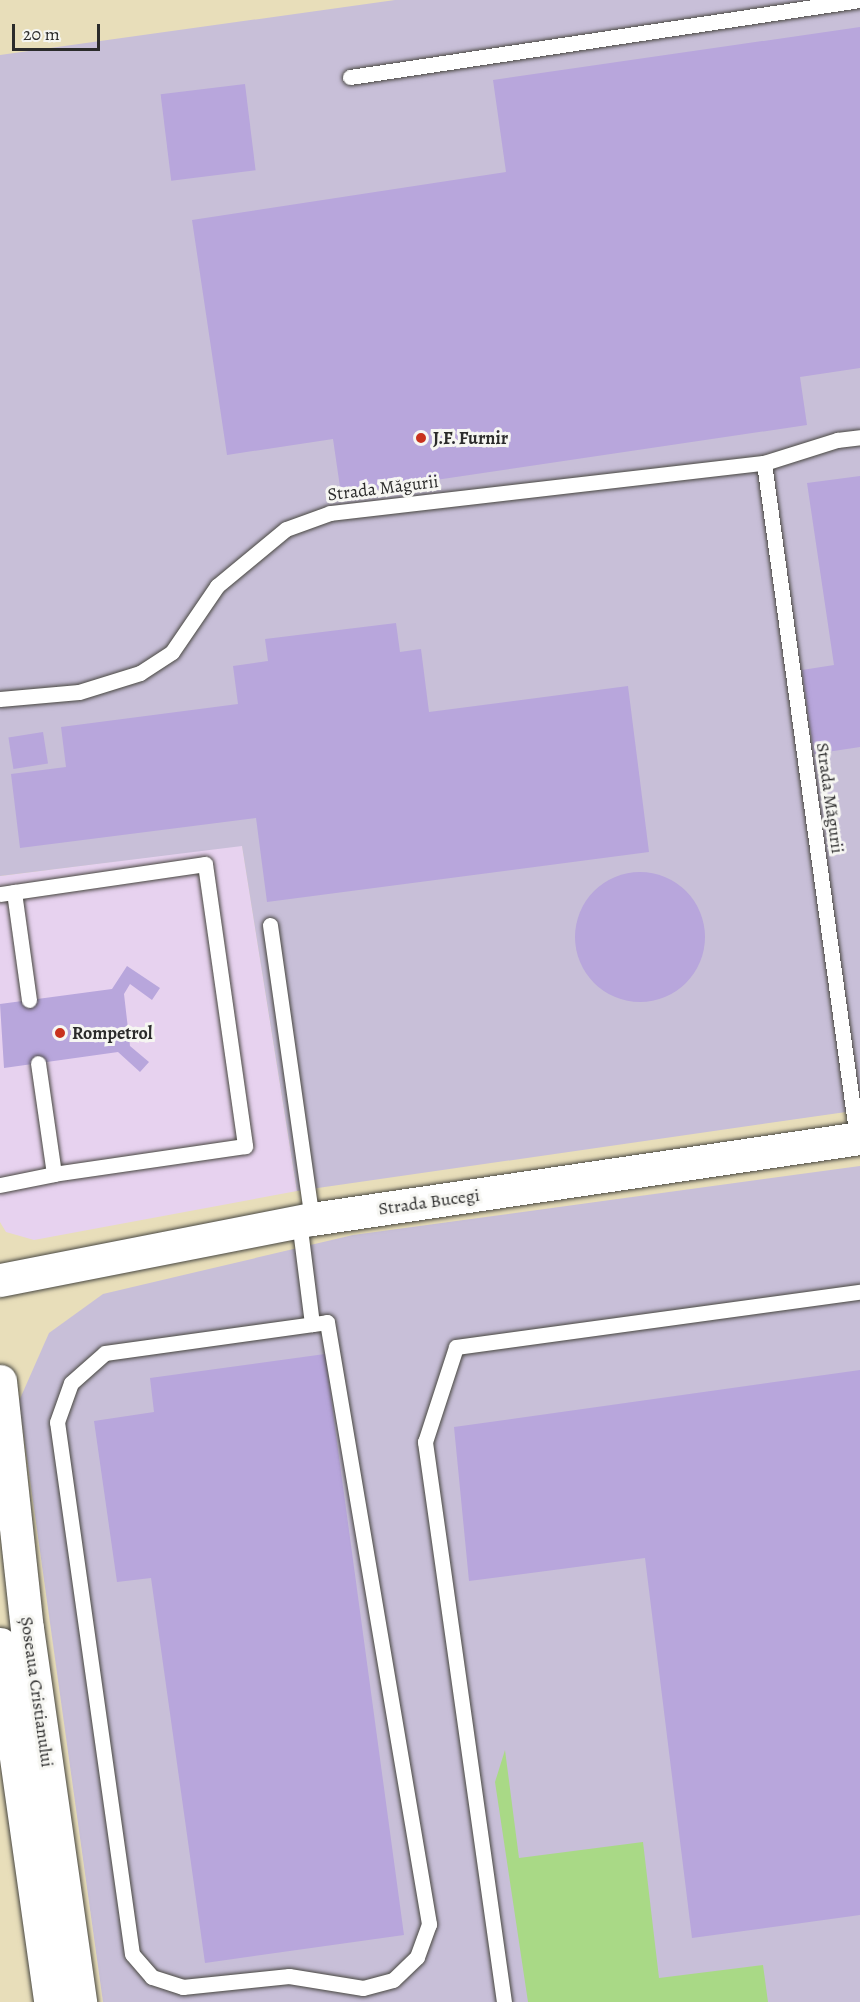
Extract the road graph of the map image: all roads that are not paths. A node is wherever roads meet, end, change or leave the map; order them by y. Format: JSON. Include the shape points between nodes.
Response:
{"nodes":[{"id":1,"x":860,"y":0,"type":"edge"},
{"id":2,"x":350,"y":77,"type":"dead end"},
{"id":3,"x":860,"y":437,"type":"edge"},
{"id":4,"x":764,"y":463,"type":"junction"},
{"id":5,"x":0,"y":699,"type":"edge"},
{"id":6,"x":7,"y":893,"type":"edge"},
{"id":7,"x":270,"y":925,"type":"dead end"},
{"id":8,"x":29,"y":1000,"type":"dead end"},
{"id":9,"x":38,"y":1064,"type":"dead end"},
{"id":10,"x":859,"y":1138,"type":"edge"},
{"id":11,"x":54,"y":1174,"type":"junction"},
{"id":12,"x":0,"y":1185,"type":"edge"},
{"id":13,"x":305,"y":1220,"type":"junction"},
{"id":14,"x":0,"y":1280,"type":"edge"},
{"id":15,"x":860,"y":1292,"type":"edge"},
{"id":16,"x":312,"y":1324,"type":"junction"},
{"id":17,"x":0,"y":1381,"type":"edge"},
{"id":18,"x":0,"y":1644,"type":"edge"},
{"id":19,"x":50,"y":2002,"type":"edge"},
{"id":20,"x":80,"y":2002,"type":"edge"},
{"id":21,"x":504,"y":2002,"type":"edge"}],
"edges":[{"from":1,"to":2,"type":"lane"},
{"from":3,"to":4,"type":"lane","name":"Strada Măgurii","via":[[837,440]]},
{"from":4,"to":5,"type":"lane","name":"Strada Măgurii","via":[[330,513],[286,529],[217,586],[172,652],[140,673],[79,692]]},
{"from":4,"to":10,"type":"lane","name":"Strada Măgurii"},
{"from":6,"to":8,"type":"lane"},
{"from":6,"to":11,"type":"lane","via":[[204,864],[245,1146]]},
{"from":7,"to":13,"type":"lane"},
{"from":9,"to":11,"type":"lane"},
{"from":10,"to":13,"type":"main road","name":"Strada Bucegi"},
{"from":11,"to":12,"type":"lane"},
{"from":13,"to":14,"type":"main road","name":"Strada Bucegi"},
{"from":13,"to":16,"type":"lane"},
{"from":15,"to":21,"type":"lane","via":[[456,1347],[425,1442]]},
{"from":16,"to":16,"type":"lane","via":[[105,1353],[71,1383],[57,1422],[132,1954],[152,1977],[183,1987],[289,1976],[363,1988],[393,1980],[417,1957],[429,1924],[327,1322]]},
{"from":17,"to":20,"type":"main road","name":"Șoseaua Cristianului","via":[[27,1628]]},
{"from":18,"to":19,"type":"main road","name":"Șoseaua Cristianului"}]}
